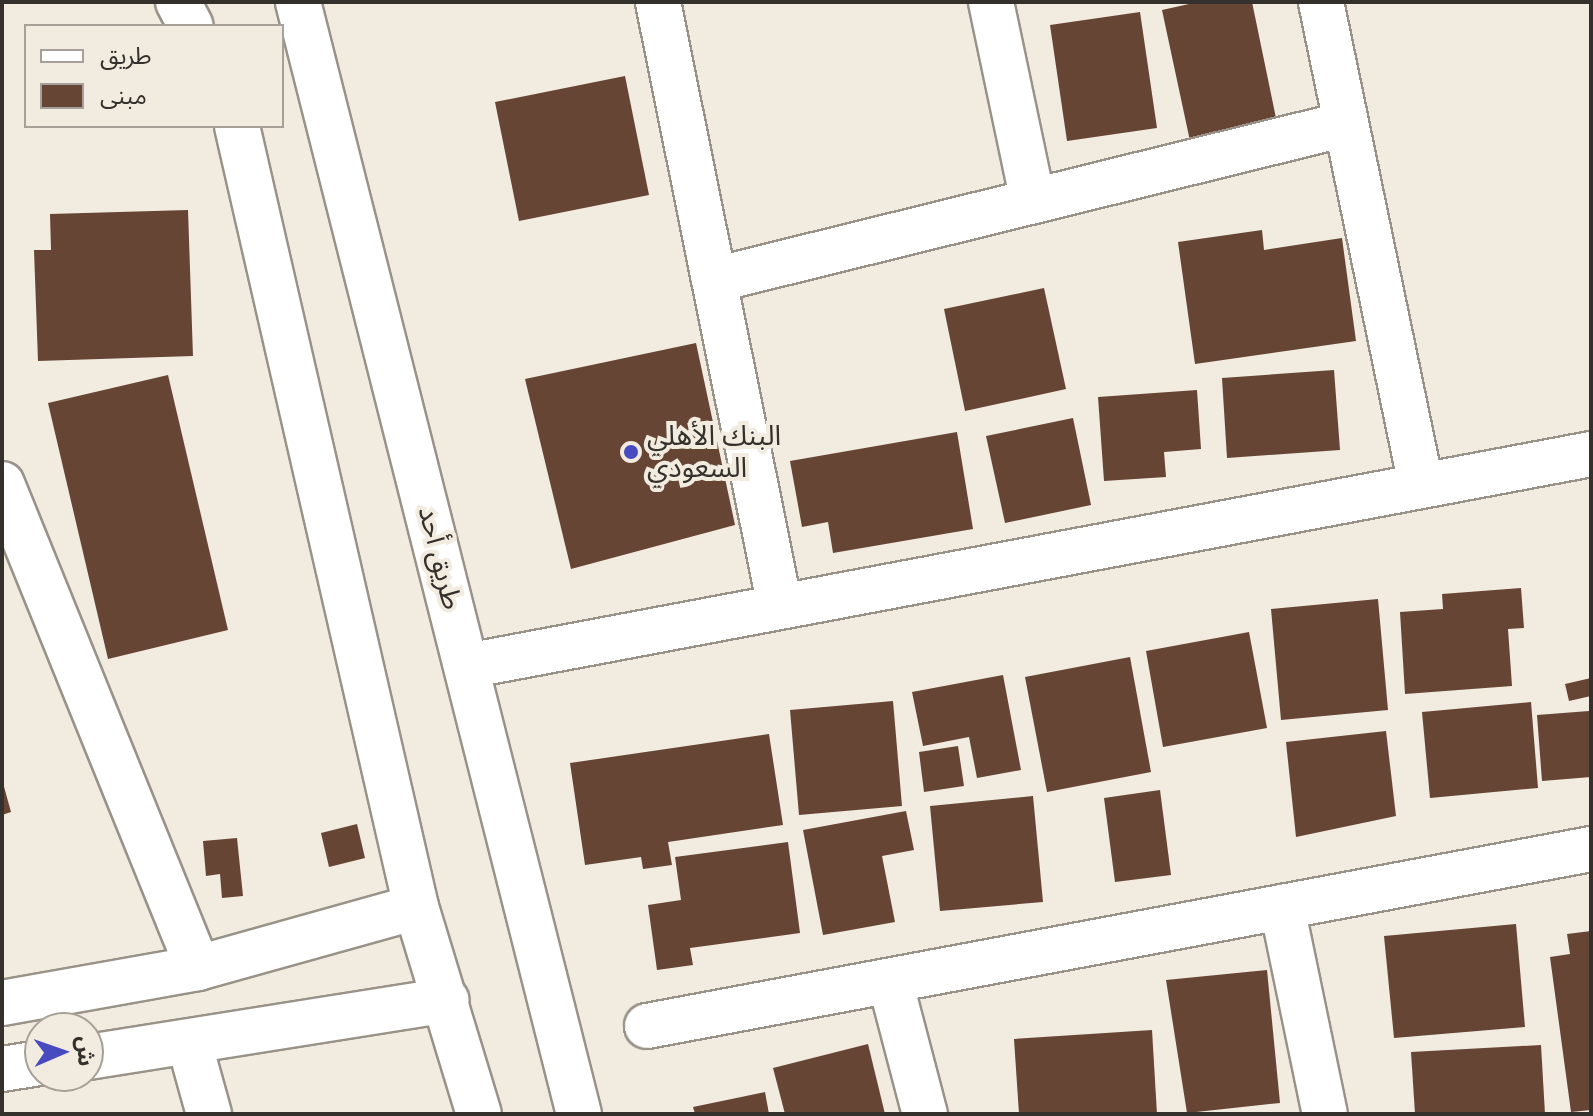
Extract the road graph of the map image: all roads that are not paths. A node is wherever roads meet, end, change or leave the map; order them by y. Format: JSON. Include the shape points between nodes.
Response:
{"nodes":[{"id":1,"x":178,"y":2,"type":"edge"},
{"id":2,"x":205,"y":2,"type":"edge"},
{"id":3,"x":298,"y":2,"type":"edge"},
{"id":4,"x":658,"y":2,"type":"edge"},
{"id":5,"x":991,"y":2,"type":"edge"},
{"id":6,"x":1321,"y":2,"type":"edge"},
{"id":7,"x":190,"y":24,"type":"edge"},
{"id":8,"x":210,"y":24,"type":"edge"},
{"id":9,"x":1346,"y":124,"type":"junction"},
{"id":10,"x":237,"y":128,"type":"edge"},
{"id":11,"x":1033,"y":201,"type":"junction"},
{"id":12,"x":714,"y":280,"type":"junction"},
{"id":13,"x":1591,"y":454,"type":"edge"},
{"id":14,"x":2,"y":484,"type":"edge"},
{"id":15,"x":1421,"y":486,"type":"junction"},
{"id":16,"x":780,"y":607,"type":"junction"},
{"id":17,"x":467,"y":666,"type":"junction"},
{"id":18,"x":1591,"y":849,"type":"edge"},
{"id":19,"x":416,"y":907,"type":"junction"},
{"id":20,"x":1282,"y":907,"type":"junction"},
{"id":21,"x":198,"y":968,"type":"junction"},
{"id":22,"x":890,"y":981,"type":"junction"},
{"id":23,"x":447,"y":1000,"type":"junction"},
{"id":24,"x":2,"y":1003,"type":"edge"},
{"id":25,"x":647,"y":1026,"type":"dead end"},
{"id":26,"x":189,"y":1042,"type":"junction"},
{"id":27,"x":104,"y":1055,"type":"edge"},
{"id":28,"x":24,"y":1066,"type":"edge"},
{"id":29,"x":2,"y":1069,"type":"edge"},
{"id":30,"x":209,"y":1114,"type":"edge"},
{"id":31,"x":479,"y":1114,"type":"edge"},
{"id":32,"x":579,"y":1114,"type":"edge"},
{"id":33,"x":925,"y":1114,"type":"edge"},
{"id":34,"x":1325,"y":1114,"type":"edge"}],
"edges":[{"from":1,"to":7,"type":"street"},
{"from":2,"to":8,"type":"street"},
{"from":3,"to":17,"type":"street","name":"طريق أحد"},
{"from":4,"to":12,"type":"street"},
{"from":5,"to":11,"type":"street"},
{"from":6,"to":9,"type":"street"},
{"from":9,"to":11,"type":"street"},
{"from":9,"to":15,"type":"street"},
{"from":10,"to":19,"type":"street"},
{"from":11,"to":12,"type":"street"},
{"from":12,"to":16,"type":"street"},
{"from":13,"to":15,"type":"street"},
{"from":14,"to":21,"type":"street"},
{"from":15,"to":16,"type":"street"},
{"from":16,"to":17,"type":"street"},
{"from":17,"to":32,"type":"street","name":"طريق أحد"},
{"from":18,"to":20,"type":"street"},
{"from":19,"to":21,"type":"street"},
{"from":19,"to":23,"type":"street"},
{"from":20,"to":22,"type":"street"},
{"from":20,"to":34,"type":"street"},
{"from":21,"to":24,"type":"street"},
{"from":22,"to":25,"type":"street"},
{"from":22,"to":33,"type":"street"},
{"from":23,"to":26,"type":"street"},
{"from":23,"to":31,"type":"street"},
{"from":26,"to":27,"type":"street"},
{"from":26,"to":30,"type":"street"},
{"from":28,"to":29,"type":"street"}]}
